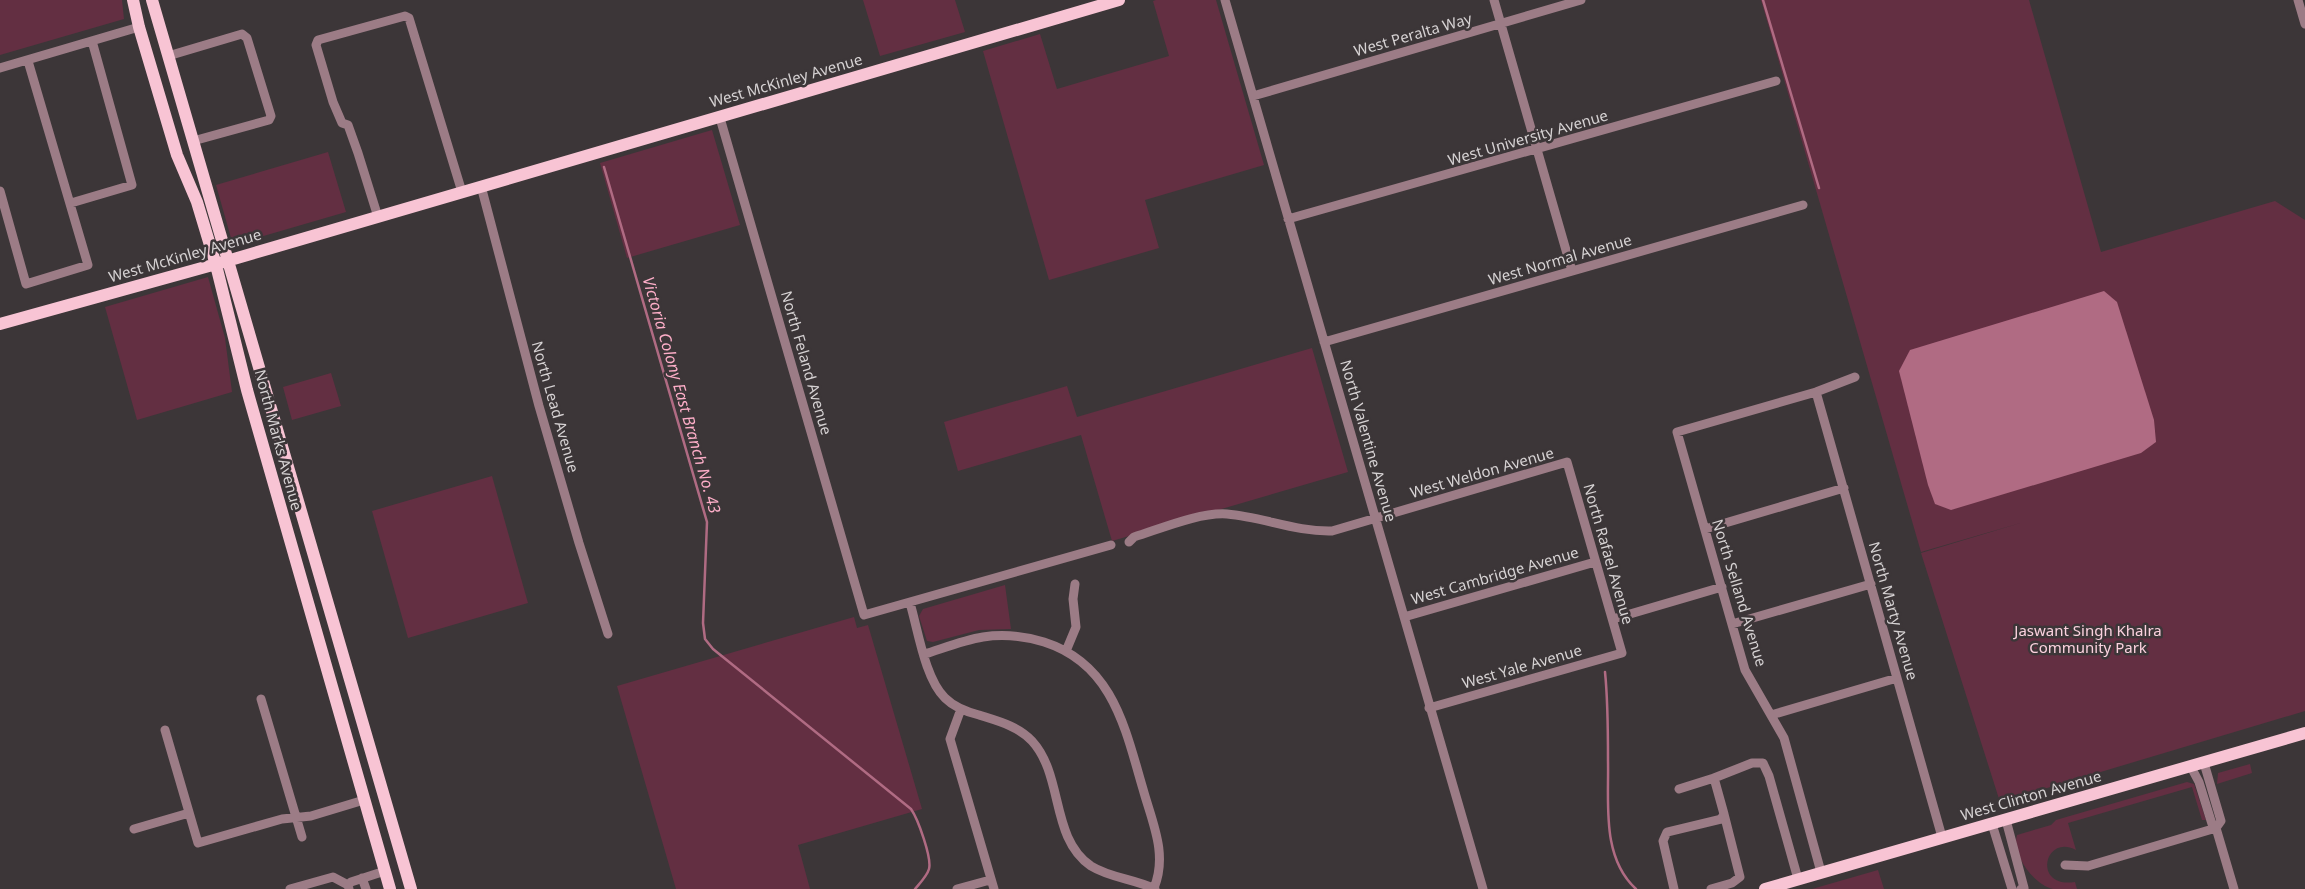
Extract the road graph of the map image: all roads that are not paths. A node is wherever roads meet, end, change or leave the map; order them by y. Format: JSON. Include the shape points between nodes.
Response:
{"nodes":[{"id":1,"x":133,"y":0,"type":"edge"},
{"id":2,"x":152,"y":0,"type":"edge"},
{"id":3,"x":1119,"y":0,"type":"edge"},
{"id":4,"x":1225,"y":0,"type":"edge"},
{"id":5,"x":1494,"y":0,"type":"edge"},
{"id":6,"x":1581,"y":0,"type":"edge"},
{"id":7,"x":2298,"y":0,"type":"edge"},
{"id":8,"x":1500,"y":23,"type":"junction"},
{"id":9,"x":2305,"y":24,"type":"edge"},
{"id":10,"x":139,"y":27,"type":"junction"},
{"id":11,"x":92,"y":41,"type":"junction"},
{"id":12,"x":168,"y":56,"type":"junction"},
{"id":13,"x":28,"y":61,"type":"junction"},
{"id":14,"x":0,"y":68,"type":"edge"},
{"id":15,"x":1776,"y":81,"type":"dead end"},
{"id":16,"x":1253,"y":96,"type":"junction"},
{"id":17,"x":720,"y":118,"type":"junction"},
{"id":18,"x":193,"y":141,"type":"junction"},
{"id":19,"x":1537,"y":150,"type":"junction"},
{"id":20,"x":481,"y":186,"type":"junction"},
{"id":21,"x":0,"y":191,"type":"edge"},
{"id":22,"x":462,"y":192,"type":"junction"},
{"id":23,"x":71,"y":203,"type":"junction"},
{"id":24,"x":1803,"y":205,"type":"dead end"},
{"id":25,"x":378,"y":217,"type":"junction"},
{"id":26,"x":1288,"y":219,"type":"junction"},
{"id":27,"x":221,"y":263,"type":"junction"},
{"id":28,"x":1572,"y":271,"type":"junction"},
{"id":29,"x":0,"y":324,"type":"edge"},
{"id":30,"x":1324,"y":342,"type":"junction"},
{"id":31,"x":1856,"y":377,"type":"dead end"},
{"id":32,"x":1816,"y":392,"type":"junction"},
{"id":33,"x":1567,"y":462,"type":"joint"},
{"id":34,"x":1844,"y":488,"type":"junction"},
{"id":35,"x":1376,"y":518,"type":"junction"},
{"id":36,"x":1705,"y":529,"type":"junction"},
{"id":37,"x":286,"y":530,"type":"junction"},
{"id":38,"x":1129,"y":542,"type":"dead end"},
{"id":39,"x":1111,"y":545,"type":"dead end"},
{"id":40,"x":1595,"y":562,"type":"junction"},
{"id":41,"x":1075,"y":584,"type":"dead end"},
{"id":42,"x":1871,"y":584,"type":"junction"},
{"id":43,"x":1722,"y":587,"type":"junction"},
{"id":44,"x":910,"y":603,"type":"junction"},
{"id":45,"x":328,"y":605,"type":"junction"},
{"id":46,"x":1404,"y":617,"type":"junction"},
{"id":47,"x":1613,"y":619,"type":"junction"},
{"id":48,"x":1732,"y":624,"type":"junction"},
{"id":49,"x":608,"y":634,"type":"dead end"},
{"id":50,"x":1066,"y":651,"type":"junction"},
{"id":51,"x":1622,"y":653,"type":"joint"},
{"id":52,"x":925,"y":654,"type":"junction"},
{"id":53,"x":1897,"y":678,"type":"junction"},
{"id":54,"x":261,"y":699,"type":"dead end"},
{"id":55,"x":1429,"y":708,"type":"junction"},
{"id":56,"x":961,"y":709,"type":"junction"},
{"id":57,"x":1771,"y":716,"type":"junction"},
{"id":58,"x":165,"y":730,"type":"dead end"},
{"id":59,"x":2305,"y":733,"type":"edge"},
{"id":60,"x":373,"y":759,"type":"junction"},
{"id":61,"x":2204,"y":763,"type":"junction"},
{"id":62,"x":354,"y":764,"type":"junction"},
{"id":63,"x":2191,"y":767,"type":"junction"},
{"id":64,"x":1714,"y":778,"type":"junction"},
{"id":65,"x":1678,"y":788,"type":"dead end"},
{"id":66,"x":364,"y":800,"type":"junction"},
{"id":67,"x":189,"y":813,"type":"junction"},
{"id":68,"x":1724,"y":814,"type":"junction"},
{"id":69,"x":296,"y":818,"type":"junction"},
{"id":70,"x":2006,"y":820,"type":"junction"},
{"id":71,"x":1992,"y":824,"type":"junction"},
{"id":72,"x":2216,"y":828,"type":"junction"},
{"id":73,"x":134,"y":829,"type":"dead end"},
{"id":74,"x":302,"y":837,"type":"dead end"},
{"id":75,"x":1942,"y":837,"type":"junction"},
{"id":76,"x":2065,"y":864,"type":"dead end"},
{"id":77,"x":385,"y":871,"type":"junction"},
{"id":78,"x":1821,"y":872,"type":"junction"},
{"id":79,"x":362,"y":878,"type":"junction"},
{"id":80,"x":1798,"y":879,"type":"junction"},
{"id":81,"x":990,"y":880,"type":"junction"},
{"id":82,"x":348,"y":887,"type":"edge"},
{"id":83,"x":387,"y":888,"type":"edge"},
{"id":84,"x":1154,"y":888,"type":"edge"},
{"id":85,"x":2022,"y":888,"type":"edge"},
{"id":86,"x":290,"y":889,"type":"edge"},
{"id":87,"x":366,"y":889,"type":"edge"},
{"id":88,"x":411,"y":889,"type":"edge"},
{"id":89,"x":957,"y":889,"type":"edge"},
{"id":90,"x":994,"y":889,"type":"edge"},
{"id":91,"x":1483,"y":889,"type":"edge"},
{"id":92,"x":1674,"y":889,"type":"edge"},
{"id":93,"x":1711,"y":889,"type":"edge"},
{"id":94,"x":1765,"y":889,"type":"edge"},
{"id":95,"x":2012,"y":889,"type":"edge"},
{"id":96,"x":2234,"y":889,"type":"edge"}],
"edges":[{"from":1,"to":10,"type":"main road","name":"North Marks Avenue"},
{"from":2,"to":12,"type":"main road","name":"North Marks Avenue"},
{"from":3,"to":17,"type":"main road","name":"West McKinley Avenue"},
{"from":4,"to":16,"type":"street","name":"North Valentine Avenue"},
{"from":5,"to":8,"type":"street"},
{"from":6,"to":8,"type":"street","name":"West Peralta Way"},
{"from":7,"to":9,"type":"street"},
{"from":8,"to":16,"type":"street","name":"West Peralta Way"},
{"from":8,"to":19,"type":"street"},
{"from":10,"to":11,"type":"street"},
{"from":10,"to":27,"type":"main road","name":"North Marks Avenue","via":[[177,155]]},
{"from":11,"to":13,"type":"street"},
{"from":11,"to":23,"type":"street","via":[[132,186]]},
{"from":12,"to":18,"type":"main road","name":"North Marks Avenue"},
{"from":12,"to":18,"type":"street","via":[[242,34],[247,38],[271,116],[268,120]]},
{"from":13,"to":14,"type":"street"},
{"from":13,"to":23,"type":"street"},
{"from":15,"to":19,"type":"street","name":"West University Avenue"},
{"from":16,"to":26,"type":"street","name":"North Valentine Avenue"},
{"from":17,"to":20,"type":"main road","name":"West McKinley Avenue"},
{"from":17,"to":44,"type":"street","name":"North Feland Avenue","via":[[866,616]]},
{"from":18,"to":27,"type":"main road","name":"North Marks Avenue"},
{"from":19,"to":26,"type":"street","name":"West University Avenue"},
{"from":19,"to":28,"type":"street"},
{"from":20,"to":22,"type":"main road","name":"West McKinley Avenue"},
{"from":20,"to":49,"type":"street","name":"North Lead Avenue","via":[[539,406]]},
{"from":21,"to":23,"type":"street","via":[[26,284],[88,265]]},
{"from":22,"to":25,"type":"main road","name":"West McKinley Avenue"},
{"from":22,"to":25,"type":"street","via":[[409,18],[405,16],[318,40],[316,45],[333,102],[342,123],[348,125]]},
{"from":24,"to":28,"type":"street","name":"West Normal Avenue"},
{"from":25,"to":27,"type":"main road","name":"West McKinley Avenue"},
{"from":26,"to":30,"type":"street","name":"North Valentine Avenue"},
{"from":27,"to":29,"type":"main road","name":"West McKinley Avenue"},
{"from":27,"to":37,"type":"main road","name":"North Marks Avenue","via":[[247,390]]},
{"from":27,"to":45,"type":"main road","name":"North Marks Avenue"},
{"from":28,"to":30,"type":"street","name":"West Normal Avenue"},
{"from":30,"to":35,"type":"street","name":"North Valentine Avenue"},
{"from":31,"to":32,"type":"street"},
{"from":32,"to":34,"type":"street","name":"North Marty Avenue"},
{"from":32,"to":36,"type":"street","name":"North Selland Avenue","via":[[1677,432]]},
{"from":33,"to":35,"type":"street","name":"West Weldon Avenue"},
{"from":33,"to":40,"type":"street","name":"North Rafael Avenue"},
{"from":34,"to":36,"type":"street"},
{"from":34,"to":42,"type":"street","name":"North Marty Avenue"},
{"from":35,"to":38,"type":"street","name":"West Weldon Avenue","via":[[1332,531],[1310,531],[1225,514],[1188,521],[1134,537]]},
{"from":35,"to":46,"type":"street","name":"North Valentine Avenue"},
{"from":36,"to":43,"type":"street","name":"North Selland Avenue"},
{"from":37,"to":45,"type":"main road","via":[[294,533],[300,541]]},
{"from":37,"to":62,"type":"main road","name":"North Marks Avenue"},
{"from":39,"to":44,"type":"street"},
{"from":40,"to":46,"type":"street","name":"West Cambridge Avenue"},
{"from":40,"to":47,"type":"street","name":"North Rafael Avenue"},
{"from":41,"to":50,"type":"street","via":[[1076,627]]},
{"from":42,"to":48,"type":"street"},
{"from":42,"to":53,"type":"street","name":"North Marty Avenue"},
{"from":43,"to":47,"type":"street"},
{"from":43,"to":48,"type":"street","name":"North Selland Avenue"},
{"from":44,"to":52,"type":"street"},
{"from":45,"to":60,"type":"main road","name":"North Marks Avenue"},
{"from":46,"to":55,"type":"street","name":"North Valentine Avenue"},
{"from":47,"to":51,"type":"street","name":"North Rafael Avenue"},
{"from":48,"to":57,"type":"street","name":"North Selland Avenue","via":[[1745,670]]},
{"from":50,"to":52,"type":"street","via":[[1036,640],[996,636],[969,640]]},
{"from":50,"to":84,"type":"street","via":[[1103,684],[1124,724],[1160,846],[1160,870]]},
{"from":51,"to":55,"type":"street","name":"West Yale Avenue"},
{"from":52,"to":56,"type":"street","via":[[936,687],[944,698]]},
{"from":53,"to":57,"type":"street"},
{"from":53,"to":75,"type":"street","name":"North Marty Avenue"},
{"from":54,"to":69,"type":"street"},
{"from":55,"to":91,"type":"street","name":"North Valentine Avenue"},
{"from":56,"to":81,"type":"street","via":[[950,739]]},
{"from":56,"to":84,"type":"street","via":[[1015,728],[1032,741],[1048,769],[1067,836],[1084,861],[1101,871]]},
{"from":57,"to":78,"type":"street","name":"North Selland Avenue","via":[[1784,738]]},
{"from":58,"to":67,"type":"street"},
{"from":59,"to":61,"type":"main road","name":"West Clinton Avenue"},
{"from":60,"to":62,"type":"main road"},
{"from":60,"to":88,"type":"main road","name":"North Marks Avenue"},
{"from":61,"to":63,"type":"main road","name":"West Clinton Avenue"},
{"from":61,"to":72,"type":"street","via":[[2221,821]]},
{"from":62,"to":66,"type":"main road","name":"North Marks Avenue"},
{"from":63,"to":70,"type":"main road","name":"West Clinton Avenue"},
{"from":63,"to":72,"type":"street"},
{"from":64,"to":65,"type":"street"},
{"from":64,"to":68,"type":"street"},
{"from":64,"to":80,"type":"street","via":[[1752,763],[1763,763]]},
{"from":66,"to":69,"type":"street"},
{"from":66,"to":77,"type":"main road","name":"North Marks Avenue"},
{"from":67,"to":69,"type":"street","via":[[198,843]]},
{"from":67,"to":73,"type":"street"},
{"from":68,"to":92,"type":"street","via":[[1721,819],[1667,832],[1663,841]]},
{"from":68,"to":93,"type":"street","via":[[1740,877]]},
{"from":69,"to":74,"type":"street"},
{"from":70,"to":71,"type":"main road","name":"West Clinton Avenue"},
{"from":70,"to":85,"type":"street"},
{"from":71,"to":75,"type":"main road","name":"West Clinton Avenue"},
{"from":71,"to":95,"type":"street"},
{"from":72,"to":76,"type":"street","via":[[2088,866]]},
{"from":72,"to":96,"type":"street"},
{"from":75,"to":78,"type":"main road","name":"West Clinton Avenue"},
{"from":77,"to":79,"type":"street"},
{"from":77,"to":83,"type":"main road","name":"North Marks Avenue"},
{"from":78,"to":80,"type":"main road","name":"West Clinton Avenue"},
{"from":79,"to":82,"type":"street"},
{"from":79,"to":87,"type":"street"},
{"from":80,"to":94,"type":"main road","name":"West Clinton Avenue"},
{"from":81,"to":89,"type":"street"},
{"from":81,"to":90,"type":"street"},
{"from":82,"to":86,"type":"street","via":[[333,877]]}]}
